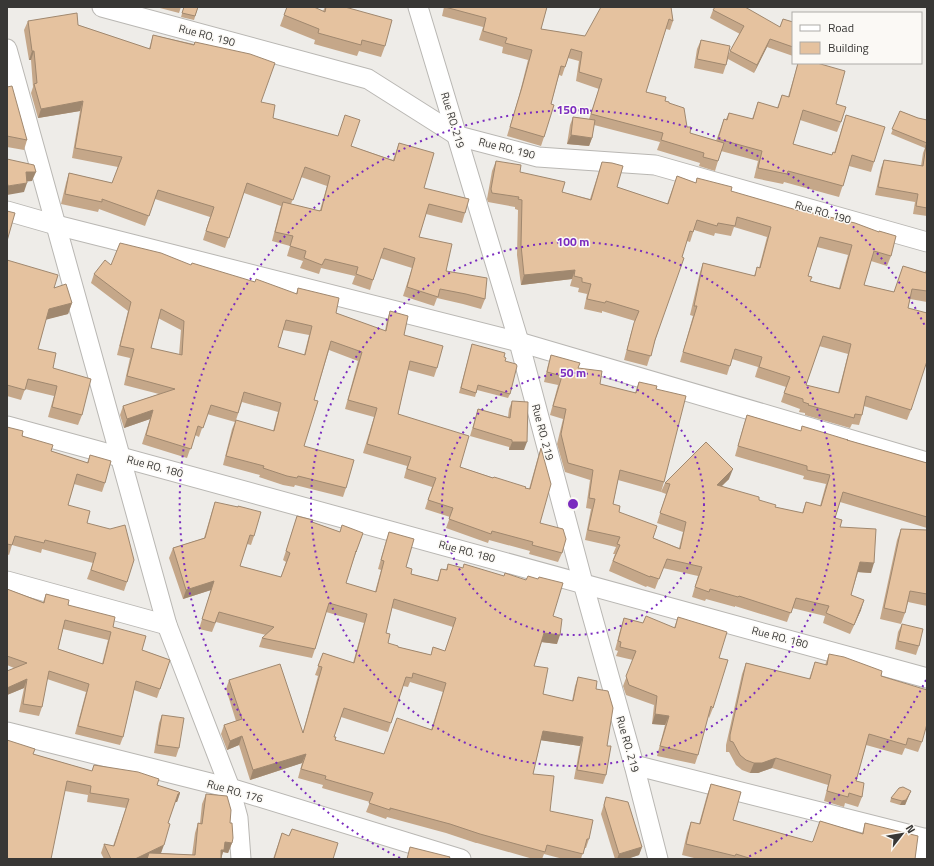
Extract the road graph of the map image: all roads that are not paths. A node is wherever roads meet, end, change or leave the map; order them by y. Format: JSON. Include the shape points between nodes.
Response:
{"nodes":[{"id":1,"x":102,"y":7,"type":"edge"},
{"id":2,"x":418,"y":7,"type":"edge"},
{"id":3,"x":7,"y":48,"type":"edge"},
{"id":4,"x":458,"y":136,"type":"junction"},
{"id":5,"x":7,"y":212,"type":"edge"},
{"id":6,"x":56,"y":225,"type":"junction"},
{"id":7,"x":927,"y":242,"type":"edge"},
{"id":8,"x":519,"y":342,"type":"junction"},
{"id":9,"x":7,"y":426,"type":"edge"},
{"id":10,"x":120,"y":457,"type":"junction"},
{"id":11,"x":927,"y":462,"type":"edge"},
{"id":12,"x":7,"y":582,"type":"edge"},
{"id":13,"x":582,"y":583,"type":"junction"},
{"id":14,"x":167,"y":625,"type":"junction"},
{"id":15,"x":927,"y":678,"type":"edge"},
{"id":16,"x":7,"y":732,"type":"edge"},
{"id":17,"x":634,"y":765,"type":"junction"},
{"id":18,"x":230,"y":788,"type":"junction"},
{"id":19,"x":927,"y":838,"type":"edge"},
{"id":20,"x":241,"y":859,"type":"edge"},
{"id":21,"x":461,"y":859,"type":"edge"},
{"id":22,"x":658,"y":859,"type":"edge"},
{"id":23,"x":923,"y":859,"type":"edge"}],
"edges":[{"from":1,"to":4,"type":"street","name":"Rue RO. 190","via":[[368,79]]},
{"from":2,"to":4,"type":"street","name":"Rue RO. 219"},
{"from":3,"to":6,"type":"street"},
{"from":4,"to":7,"type":"street","name":"Rue RO. 190","via":[[538,156],[655,165]]},
{"from":4,"to":8,"type":"street","name":"Rue RO. 219"},
{"from":5,"to":6,"type":"street"},
{"from":6,"to":8,"type":"street"},
{"from":6,"to":10,"type":"street"},
{"from":8,"to":11,"type":"street"},
{"from":8,"to":13,"type":"street","name":"Rue RO. 219"},
{"from":9,"to":10,"type":"street","name":"Rue RO. 180"},
{"from":10,"to":13,"type":"street","name":"Rue RO. 180"},
{"from":10,"to":14,"type":"street"},
{"from":12,"to":14,"type":"street"},
{"from":13,"to":15,"type":"street","name":"Rue RO. 180"},
{"from":13,"to":17,"type":"street","name":"Rue RO. 219"},
{"from":14,"to":18,"type":"street"},
{"from":16,"to":18,"type":"street","name":"Rue RO. 176"},
{"from":17,"to":19,"type":"street"},
{"from":17,"to":22,"type":"street","name":"Rue RO. 219"},
{"from":18,"to":20,"type":"street","via":[[238,818]]},
{"from":18,"to":21,"type":"street","name":"Rue RO. 176"},
{"from":19,"to":23,"type":"street"}]}
